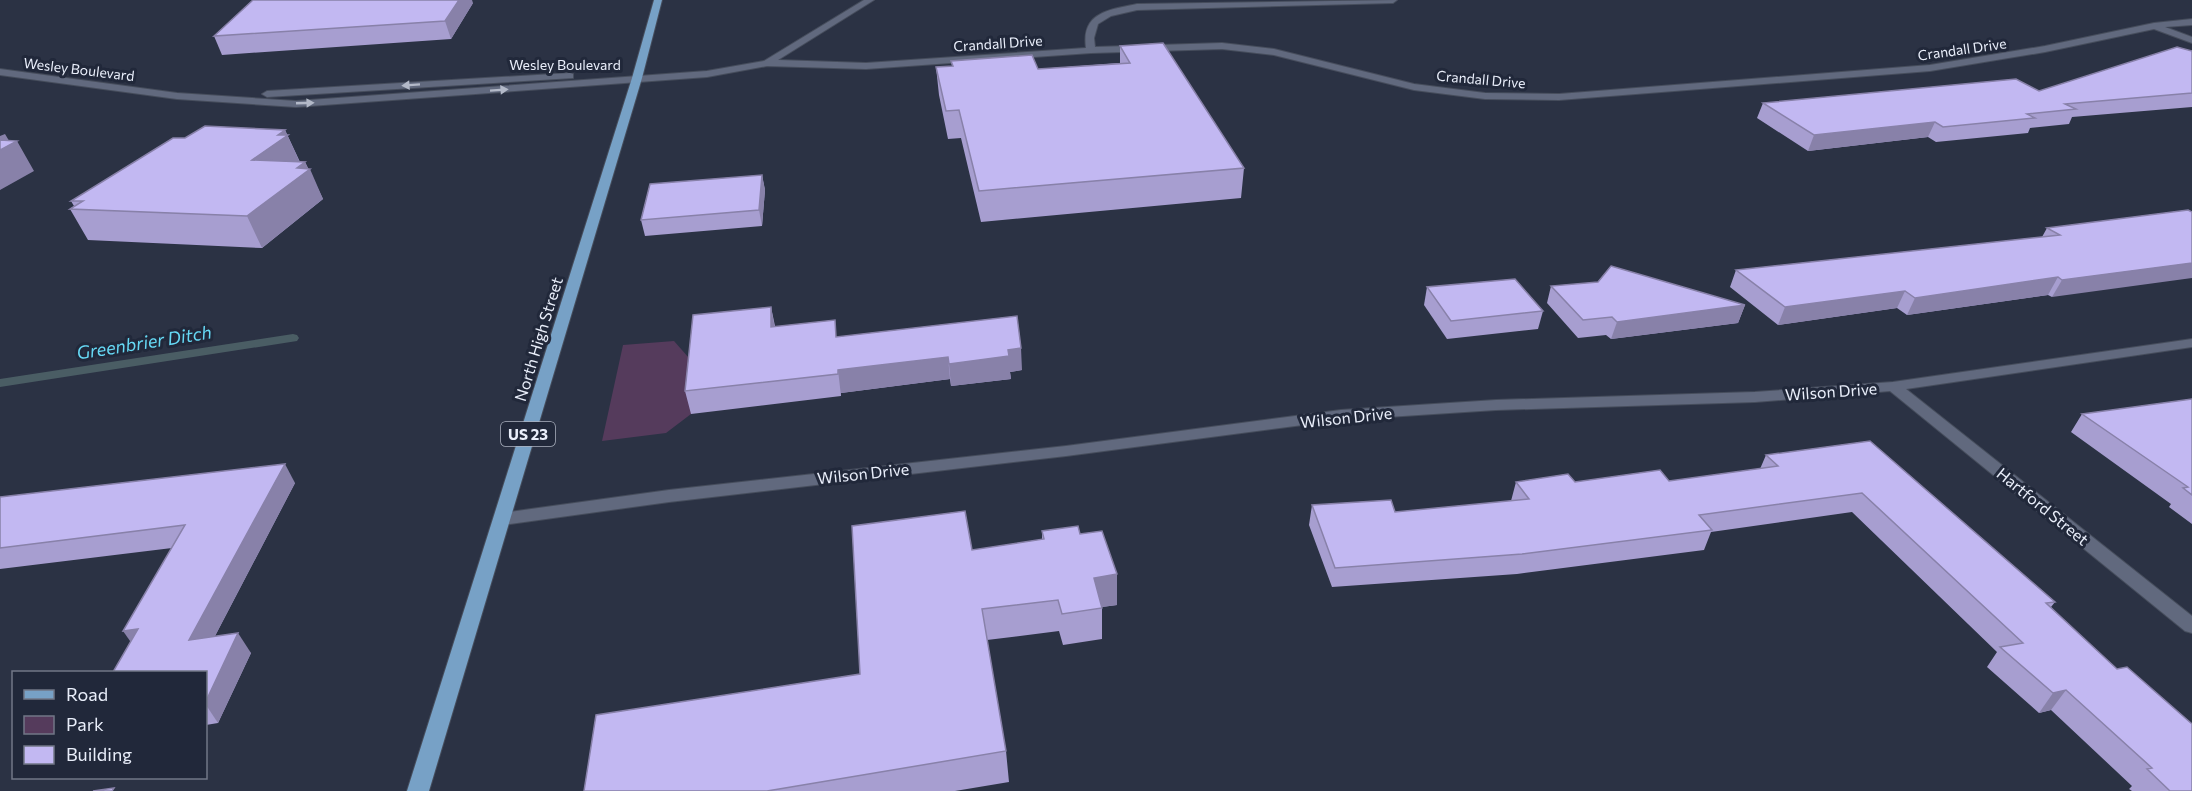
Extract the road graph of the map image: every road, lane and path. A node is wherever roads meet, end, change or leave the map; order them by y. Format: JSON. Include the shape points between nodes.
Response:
{"nodes":[{"id":1,"x":658,"y":0,"type":"edge"},
{"id":2,"x":870,"y":0,"type":"edge"},
{"id":3,"x":1393,"y":0,"type":"edge"},
{"id":4,"x":2192,"y":22,"type":"edge"},
{"id":5,"x":2154,"y":26,"type":"junction"},
{"id":6,"x":2192,"y":40,"type":"edge"},
{"id":7,"x":1091,"y":50,"type":"junction"},
{"id":8,"x":767,"y":63,"type":"junction"},
{"id":9,"x":0,"y":72,"type":"edge"},
{"id":10,"x":637,"y":78,"type":"junction"},
{"id":11,"x":2192,"y":343,"type":"edge"},
{"id":12,"x":1893,"y":386,"type":"junction"},
{"id":13,"x":502,"y":519,"type":"junction"},
{"id":14,"x":2192,"y":626,"type":"edge"},
{"id":15,"x":418,"y":791,"type":"edge"}],
"edges":[{"from":1,"to":10,"type":"main road","name":"North High Street","number":"US 23"},
{"from":2,"to":8,"type":"street"},
{"from":3,"to":7,"type":"street","via":[[1137,7],[1093,22],[1087,35]]},
{"from":4,"to":5,"type":"street","name":"Crandall Drive"},
{"from":5,"to":6,"type":"street"},
{"from":5,"to":7,"type":"street","name":"Crandall Drive","via":[[2044,50],[1930,68],[1559,97],[1485,96],[1414,87],[1248,48],[1187,45]]},
{"from":7,"to":8,"type":"street","name":"Crandall Drive","via":[[866,66]]},
{"from":8,"to":10,"type":"street","name":"Wesley Boulevard","via":[[707,74]]},
{"from":9,"to":10,"type":"street","name":"Wesley Boulevard","via":[[177,96],[297,104]]},
{"from":10,"to":13,"type":"main road","name":"North High Street","number":"US 23"},
{"from":11,"to":12,"type":"street","name":"Wilson Drive"},
{"from":12,"to":13,"type":"street","name":"Wilson Drive","via":[[1755,397],[1496,405],[1341,415]]},
{"from":12,"to":14,"type":"street","name":"Hartford Street"},
{"from":13,"to":15,"type":"main road","name":"North High Street","number":"US 23"}]}
